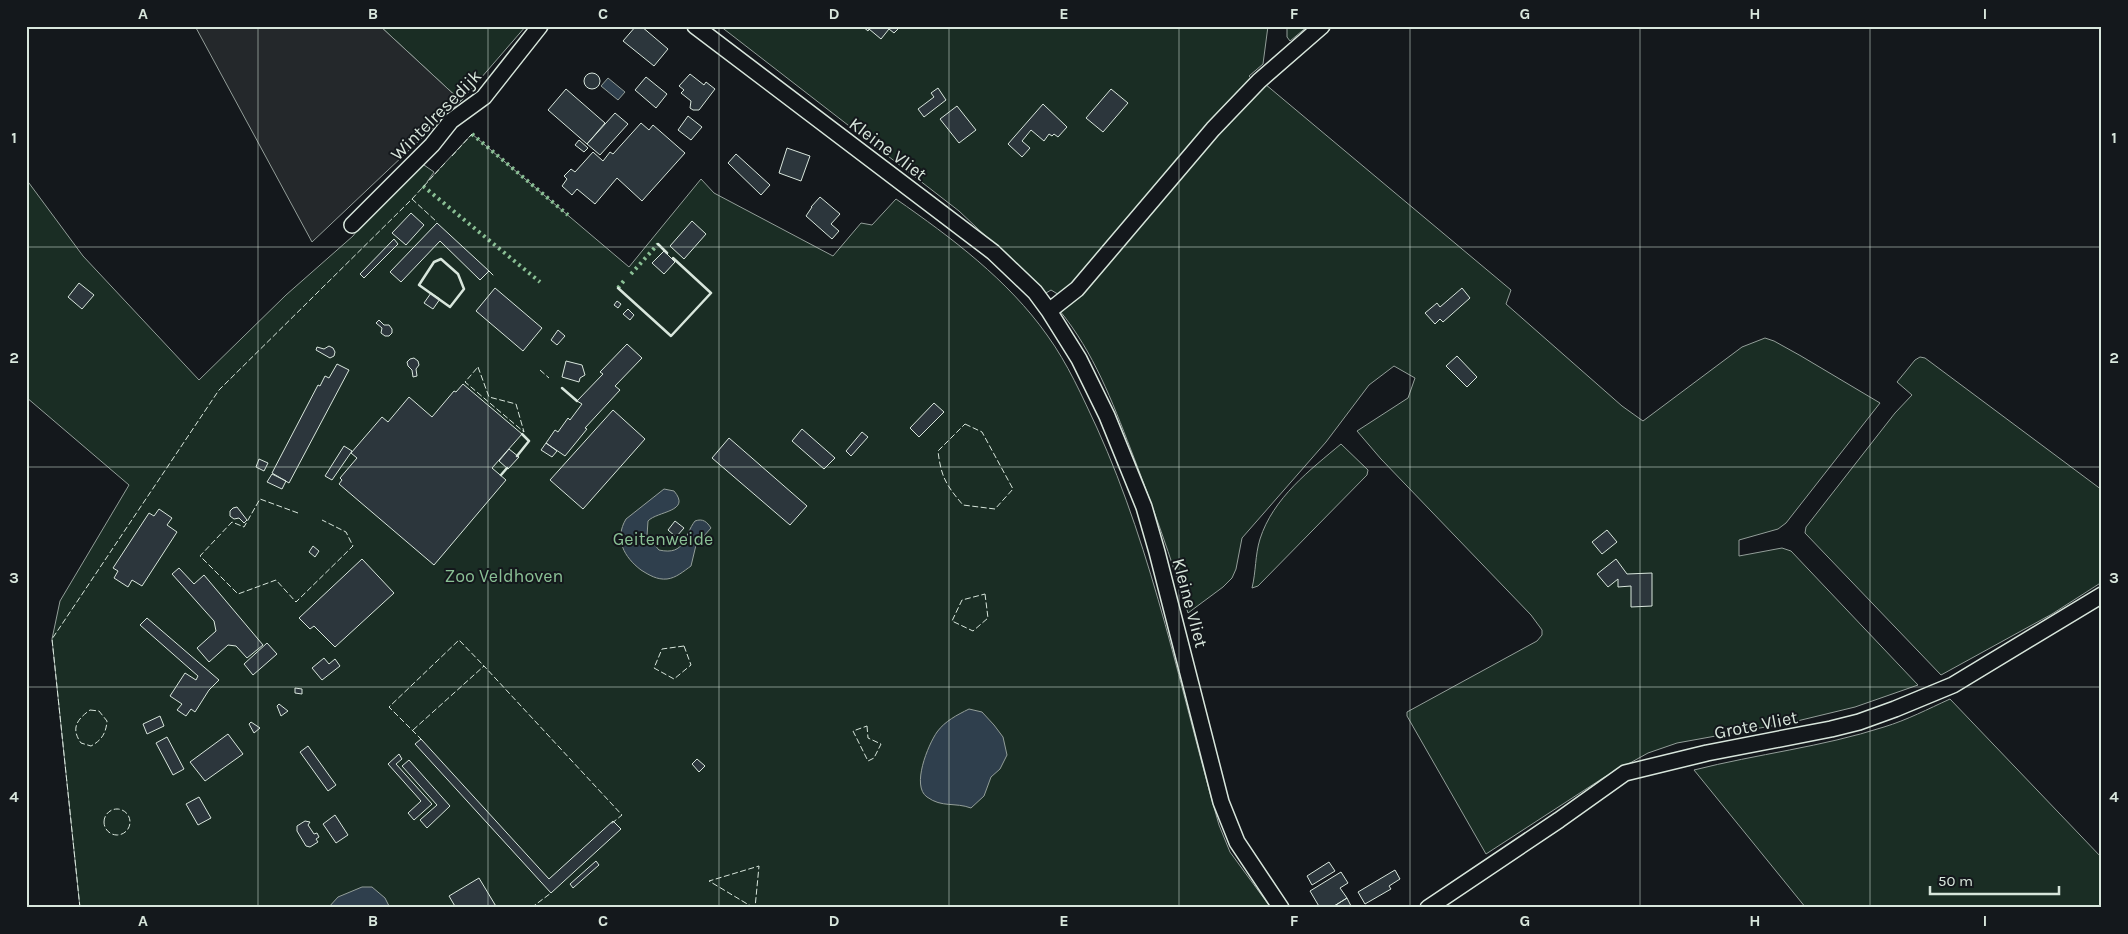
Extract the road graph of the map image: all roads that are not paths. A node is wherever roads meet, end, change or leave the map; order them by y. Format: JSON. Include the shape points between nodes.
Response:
{"nodes":[{"id":1,"x":540,"y":26,"type":"edge"},
{"id":2,"x":696,"y":26,"type":"edge"},
{"id":3,"x":1322,"y":26,"type":"edge"},
{"id":4,"x":352,"y":224,"type":"dead end"},
{"id":5,"x":1049,"y":311,"type":"junction"},
{"id":6,"x":2102,"y":595,"type":"edge"},
{"id":7,"x":1281,"y":908,"type":"edge"},
{"id":8,"x":1428,"y":908,"type":"edge"}],
"edges":[{"from":1,"to":4,"type":"street","name":"Wintelresedijk","via":[[484,97],[451,121],[432,145]]},
{"from":2,"to":5,"type":"street","name":"Kleine Vliet","via":[[993,252],[1035,292]]},
{"from":3,"to":5,"type":"street","via":[[1259,81],[1213,129],[1077,289]]},
{"from":5,"to":7,"type":"street","name":"Kleine Vliet","via":[[1079,359],[1107,416],[1144,508],[1221,802],[1237,842]]},
{"from":6,"to":8,"type":"street","name":"Grote Vliet","via":[[1953,685],[1896,709],[1831,729],[1625,773]]}]}
